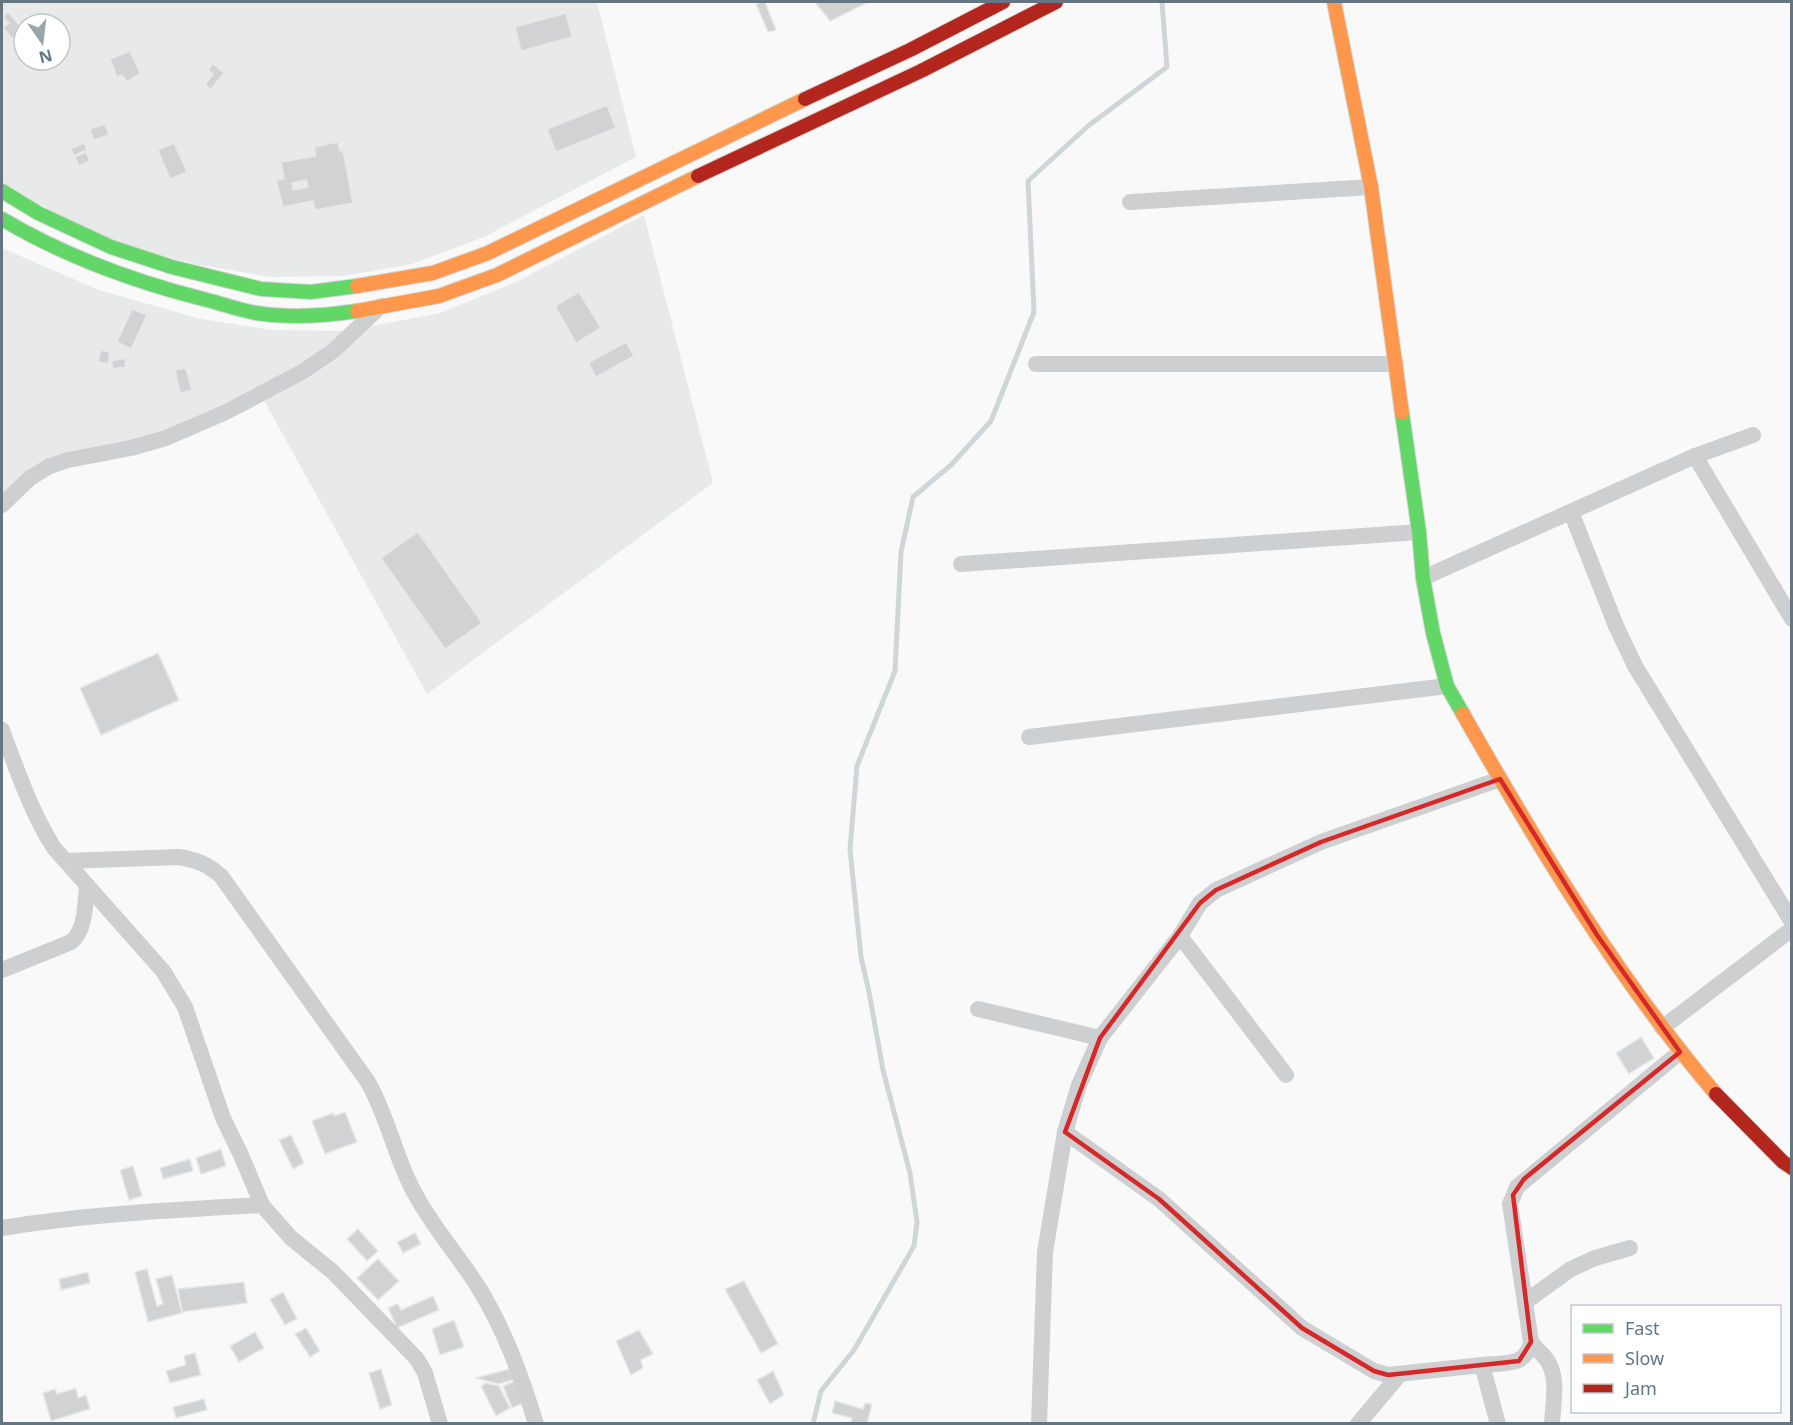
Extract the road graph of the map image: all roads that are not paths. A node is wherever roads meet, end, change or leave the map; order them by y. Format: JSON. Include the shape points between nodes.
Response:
{"nodes":[{"id":1,"x":1003,"y":2,"type":"edge"},
{"id":2,"x":1056,"y":2,"type":"edge"},
{"id":3,"x":1334,"y":2,"type":"edge"},
{"id":4,"x":1371,"y":187,"type":"junction"},
{"id":5,"x":2,"y":191,"type":"edge"},
{"id":6,"x":1130,"y":202,"type":"dead end"},
{"id":7,"x":2,"y":219,"type":"edge"},
{"id":8,"x":410,"y":278,"type":"junction"},
{"id":9,"x":382,"y":305,"type":"junction"},
{"id":10,"x":1036,"y":364,"type":"dead end"},
{"id":11,"x":1396,"y":364,"type":"junction"},
{"id":12,"x":1753,"y":435,"type":"dead end"},
{"id":13,"x":1695,"y":456,"type":"junction"},
{"id":14,"x":2,"y":505,"type":"edge"},
{"id":15,"x":1571,"y":512,"type":"junction"},
{"id":16,"x":1419,"y":532,"type":"junction"},
{"id":17,"x":961,"y":564,"type":"dead end"},
{"id":18,"x":1423,"y":578,"type":"junction"},
{"id":19,"x":1791,"y":619,"type":"edge"},
{"id":20,"x":1447,"y":686,"type":"junction"},
{"id":21,"x":2,"y":730,"type":"edge"},
{"id":22,"x":1029,"y":737,"type":"dead end"},
{"id":23,"x":1500,"y":778,"type":"junction"},
{"id":24,"x":66,"y":861,"type":"junction"},
{"id":25,"x":87,"y":885,"type":"junction"},
{"id":26,"x":1791,"y":922,"type":"edge"},
{"id":27,"x":1791,"y":929,"type":"edge"},
{"id":28,"x":1180,"y":936,"type":"junction"},
{"id":29,"x":2,"y":970,"type":"edge"},
{"id":30,"x":978,"y":1009,"type":"dead end"},
{"id":31,"x":1662,"y":1028,"type":"junction"},
{"id":32,"x":1100,"y":1038,"type":"junction"},
{"id":33,"x":1680,"y":1052,"type":"junction"},
{"id":34,"x":1286,"y":1075,"type":"dead end"},
{"id":35,"x":1065,"y":1132,"type":"junction"},
{"id":36,"x":1789,"y":1162,"type":"edge"},
{"id":37,"x":262,"y":1205,"type":"junction"},
{"id":38,"x":2,"y":1228,"type":"edge"},
{"id":39,"x":1630,"y":1248,"type":"dead end"},
{"id":40,"x":1525,"y":1302,"type":"junction"},
{"id":41,"x":1531,"y":1342,"type":"junction"},
{"id":42,"x":1482,"y":1365,"type":"junction"},
{"id":43,"x":1400,"y":1374,"type":"junction"},
{"id":44,"x":440,"y":1424,"type":"edge"},
{"id":45,"x":536,"y":1424,"type":"edge"},
{"id":46,"x":1039,"y":1424,"type":"edge"},
{"id":47,"x":1358,"y":1424,"type":"edge"},
{"id":48,"x":1498,"y":1424,"type":"edge"},
{"id":49,"x":1552,"y":1424,"type":"edge"}],
"edges":[{"from":1,"to":8,"type":"street","via":[[488,253]]},
{"from":2,"to":9,"type":"street","via":[[497,275],[439,296]]},
{"from":3,"to":4,"type":"street"},
{"from":4,"to":6,"type":"street"},
{"from":4,"to":11,"type":"street"},
{"from":5,"to":8,"type":"street","via":[[38,213],[111,247],[261,290],[311,292]]},
{"from":7,"to":9,"type":"street","via":[[102,269],[257,313],[311,316]]},
{"from":8,"to":9,"type":"street"},
{"from":9,"to":14,"type":"street","via":[[333,351],[293,377],[166,438],[50,466],[30,478]]},
{"from":10,"to":11,"type":"street"},
{"from":11,"to":16,"type":"street"},
{"from":12,"to":13,"type":"street"},
{"from":13,"to":15,"type":"street"},
{"from":13,"to":19,"type":"street"},
{"from":15,"to":18,"type":"street"},
{"from":15,"to":26,"type":"street","via":[[1635,666]]},
{"from":16,"to":17,"type":"street"},
{"from":16,"to":18,"type":"street"},
{"from":18,"to":20,"type":"street"},
{"from":20,"to":22,"type":"street"},
{"from":20,"to":23,"type":"street"},
{"from":21,"to":24,"type":"street","via":[[45,834]]},
{"from":23,"to":28,"type":"street","via":[[1321,842],[1216,890],[1200,903]]},
{"from":23,"to":31,"type":"street","via":[[1528,829]]},
{"from":24,"to":25,"type":"street"},
{"from":24,"to":45,"type":"street","via":[[179,857],[196,859],[221,876],[371,1088],[417,1197],[492,1311],[519,1368]]},
{"from":25,"to":29,"type":"street","via":[[77,938]]},
{"from":25,"to":37,"type":"street","via":[[163,971],[185,1007],[223,1118]]},
{"from":27,"to":31,"type":"street"},
{"from":28,"to":32,"type":"street"},
{"from":28,"to":34,"type":"street"},
{"from":30,"to":32,"type":"street"},
{"from":31,"to":33,"type":"street"},
{"from":32,"to":35,"type":"street","via":[[1079,1085]]},
{"from":33,"to":36,"type":"street","via":[[1717,1095]]},
{"from":33,"to":40,"type":"street","via":[[1517,1187],[1510,1204]]},
{"from":35,"to":43,"type":"street","via":[[1159,1199],[1302,1328],[1374,1371]]},
{"from":35,"to":46,"type":"street","via":[[1045,1252]]},
{"from":37,"to":38,"type":"street","via":[[48,1220]]},
{"from":37,"to":44,"type":"street","via":[[417,1359]]},
{"from":39,"to":40,"type":"street","via":[[1571,1269]]},
{"from":40,"to":41,"type":"street"},
{"from":41,"to":42,"type":"street","via":[[1519,1361]]},
{"from":41,"to":49,"type":"street","via":[[1551,1370]]},
{"from":42,"to":43,"type":"street"},
{"from":42,"to":48,"type":"street"},
{"from":43,"to":47,"type":"street"}]}
